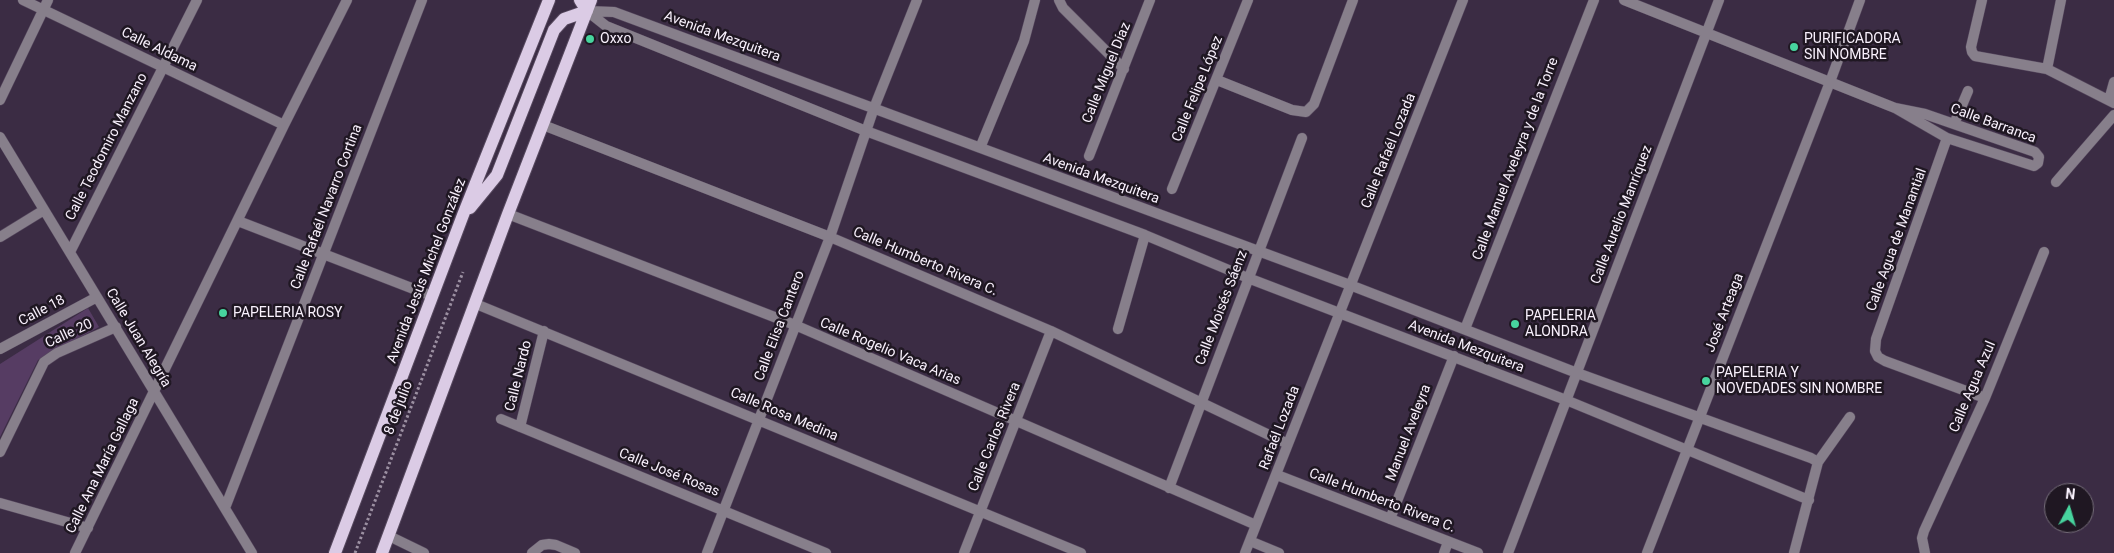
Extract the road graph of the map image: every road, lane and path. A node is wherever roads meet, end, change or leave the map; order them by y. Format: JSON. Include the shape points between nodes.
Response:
{"nodes":[{"id":1,"x":22,"y":0,"type":"edge"},
{"id":2,"x":48,"y":0,"type":"edge"},
{"id":3,"x":197,"y":0,"type":"edge"},
{"id":4,"x":347,"y":0,"type":"edge"},
{"id":5,"x":422,"y":0,"type":"edge"},
{"id":6,"x":549,"y":0,"type":"edge"},
{"id":7,"x":1035,"y":0,"type":"edge"},
{"id":8,"x":1059,"y":0,"type":"edge"},
{"id":9,"x":1150,"y":0,"type":"edge"},
{"id":10,"x":1248,"y":0,"type":"edge"},
{"id":11,"x":1353,"y":0,"type":"edge"},
{"id":12,"x":1463,"y":0,"type":"edge"},
{"id":13,"x":1594,"y":0,"type":"edge"},
{"id":14,"x":1624,"y":0,"type":"edge"},
{"id":15,"x":1719,"y":0,"type":"edge"},
{"id":16,"x":1860,"y":0,"type":"edge"},
{"id":17,"x":1982,"y":0,"type":"edge"},
{"id":18,"x":2061,"y":0,"type":"edge"},
{"id":19,"x":913,"y":1,"type":"edge"},
{"id":20,"x":586,"y":4,"type":"edge"},
{"id":21,"x":43,"y":10,"type":"junction"},
{"id":22,"x":1707,"y":33,"type":"junction"},
{"id":23,"x":163,"y":67,"type":"junction"},
{"id":24,"x":1124,"y":69,"type":"junction"},
{"id":25,"x":2047,"y":70,"type":"junction"},
{"id":26,"x":1217,"y":80,"type":"junction"},
{"id":27,"x":1830,"y":82,"type":"junction"},
{"id":28,"x":2114,"y":82,"type":"edge"},
{"id":29,"x":1968,"y":91,"type":"dead end"},
{"id":30,"x":0,"y":100,"type":"edge"},
{"id":31,"x":2112,"y":102,"type":"edge"},
{"id":32,"x":874,"y":108,"type":"junction"},
{"id":33,"x":1894,"y":108,"type":"junction"},
{"id":34,"x":2114,"y":116,"type":"edge"},
{"id":35,"x":1954,"y":124,"type":"junction"},
{"id":36,"x":284,"y":125,"type":"junction"},
{"id":37,"x":543,"y":125,"type":"junction"},
{"id":38,"x":866,"y":131,"type":"junction"},
{"id":39,"x":0,"y":137,"type":"edge"},
{"id":40,"x":1302,"y":138,"type":"dead end"},
{"id":41,"x":1948,"y":138,"type":"junction"},
{"id":42,"x":980,"y":148,"type":"junction"},
{"id":43,"x":1089,"y":156,"type":"dead end"},
{"id":44,"x":2056,"y":182,"type":"dead end"},
{"id":45,"x":1172,"y":189,"type":"dead end"},
{"id":46,"x":44,"y":210,"type":"junction"},
{"id":47,"x":508,"y":214,"type":"junction"},
{"id":48,"x":463,"y":215,"type":"junction"},
{"id":49,"x":238,"y":221,"type":"junction"},
{"id":50,"x":1145,"y":235,"type":"junction"},
{"id":51,"x":0,"y":237,"type":"edge"},
{"id":52,"x":830,"y":237,"type":"junction"},
{"id":53,"x":70,"y":252,"type":"junction"},
{"id":54,"x":1258,"y":252,"type":"junction"},
{"id":55,"x":2044,"y":252,"type":"dead end"},
{"id":56,"x":324,"y":254,"type":"junction"},
{"id":57,"x":464,"y":272,"type":"dead end"},
{"id":58,"x":1248,"y":278,"type":"junction"},
{"id":59,"x":1350,"y":285,"type":"junction"},
{"id":60,"x":432,"y":296,"type":"junction"},
{"id":61,"x":97,"y":297,"type":"junction"},
{"id":62,"x":476,"y":304,"type":"junction"},
{"id":63,"x":1340,"y":313,"type":"junction"},
{"id":64,"x":795,"y":325,"type":"junction"},
{"id":65,"x":116,"y":327,"type":"junction"},
{"id":66,"x":1118,"y":329,"type":"dead end"},
{"id":67,"x":1465,"y":329,"type":"junction"},
{"id":68,"x":544,"y":331,"type":"junction"},
{"id":69,"x":1051,"y":331,"type":"junction"},
{"id":70,"x":0,"y":349,"type":"edge"},
{"id":71,"x":1454,"y":356,"type":"junction"},
{"id":72,"x":1576,"y":373,"type":"junction"},
{"id":73,"x":155,"y":392,"type":"junction"},
{"id":74,"x":1985,"y":398,"type":"junction"},
{"id":75,"x":1566,"y":400,"type":"junction"},
{"id":76,"x":1202,"y":401,"type":"junction"},
{"id":77,"x":1700,"y":417,"type":"junction"},
{"id":78,"x":1850,"y":417,"type":"dead end"},
{"id":79,"x":501,"y":419,"type":"dead end"},
{"id":80,"x":759,"y":420,"type":"junction"},
{"id":81,"x":1016,"y":421,"type":"junction"},
{"id":82,"x":520,"y":427,"type":"junction"},
{"id":83,"x":1288,"y":444,"type":"junction"},
{"id":84,"x":1687,"y":450,"type":"junction"},
{"id":85,"x":0,"y":452,"type":"edge"},
{"id":86,"x":1818,"y":462,"type":"junction"},
{"id":87,"x":1277,"y":475,"type":"junction"},
{"id":88,"x":1169,"y":488,"type":"junction"},
{"id":89,"x":1809,"y":500,"type":"junction"},
{"id":90,"x":0,"y":503,"type":"edge"},
{"id":91,"x":225,"y":508,"type":"junction"},
{"id":92,"x":724,"y":510,"type":"junction"},
{"id":93,"x":980,"y":511,"type":"junction"},
{"id":94,"x":1390,"y":519,"type":"junction"},
{"id":95,"x":1256,"y":525,"type":"junction"},
{"id":96,"x":88,"y":528,"type":"junction"},
{"id":97,"x":388,"y":536,"type":"junction"},
{"id":98,"x":1250,"y":541,"type":"junction"},
{"id":99,"x":1448,"y":542,"type":"junction"},
{"id":100,"x":75,"y":553,"type":"edge"},
{"id":101,"x":252,"y":553,"type":"edge"},
{"id":102,"x":335,"y":553,"type":"edge"},
{"id":103,"x":355,"y":553,"type":"edge"},
{"id":104,"x":382,"y":553,"type":"edge"},
{"id":105,"x":424,"y":553,"type":"edge"},
{"id":106,"x":532,"y":553,"type":"edge"},
{"id":107,"x":575,"y":553,"type":"edge"},
{"id":108,"x":707,"y":553,"type":"edge"},
{"id":109,"x":826,"y":553,"type":"edge"},
{"id":110,"x":964,"y":553,"type":"edge"},
{"id":111,"x":1081,"y":553,"type":"edge"},
{"id":112,"x":1245,"y":553,"type":"edge"},
{"id":113,"x":1279,"y":553,"type":"edge"},
{"id":114,"x":1444,"y":553,"type":"edge"},
{"id":115,"x":1478,"y":553,"type":"edge"},
{"id":116,"x":1508,"y":553,"type":"edge"},
{"id":117,"x":1647,"y":553,"type":"edge"},
{"id":118,"x":1794,"y":553,"type":"edge"},
{"id":119,"x":1926,"y":553,"type":"edge"}],
"edges":[{"from":1,"to":21,"type":"street","name":"Calle Aldama"},
{"from":2,"to":21,"type":"street"},
{"from":3,"to":23,"type":"street","name":"Calle Teodomiro Manzano"},
{"from":4,"to":36,"type":"street"},
{"from":5,"to":56,"type":"street","name":"Calle Rafaél Navarro Cortina"},
{"from":6,"to":48,"type":"main road","name":"Avenida Jesús Michel González"},
{"from":7,"to":42,"type":"street","via":[[1024,41]]},
{"from":8,"to":24,"type":"street","via":[[1063,8]]},
{"from":9,"to":24,"type":"street","name":"Calle Miguel Díaz"},
{"from":10,"to":26,"type":"street","name":"Calle Felipe López"},
{"from":11,"to":26,"type":"street","via":[[1314,104],[1306,112],[1292,110]]},
{"from":12,"to":59,"type":"street","name":"Calle Rafaél Lozada"},
{"from":13,"to":67,"type":"street","name":"Calle Manuel Aveleyra y de la Torre"},
{"from":14,"to":22,"type":"street","name":"Calle Barranca"},
{"from":15,"to":22,"type":"street","name":"Calle Aurelio Manríquez"},
{"from":16,"to":27,"type":"street","name":"José Arteaga"},
{"from":17,"to":25,"type":"street","via":[[1972,52],[1980,58]]},
{"from":18,"to":25,"type":"street"},
{"from":19,"to":32,"type":"street","name":"Calle Elisa Cantero"},
{"from":20,"to":32,"type":"street","name":"Avenida Mezquitera"},
{"from":20,"to":37,"type":"main road"},
{"from":20,"to":38,"type":"street","name":"Avenida Mezquitera","via":[[606,26]]},
{"from":20,"to":48,"type":"main road","via":[[554,30],[498,175]]},
{"from":21,"to":23,"type":"street","name":"Calle Aldama"},
{"from":21,"to":30,"type":"street"},
{"from":22,"to":27,"type":"street","name":"Calle Barranca"},
{"from":22,"to":72,"type":"street","name":"Calle Aurelio Manríquez"},
{"from":23,"to":36,"type":"street","name":"Calle Aldama"},
{"from":23,"to":53,"type":"street","name":"Calle Teodomiro Manzano"},
{"from":24,"to":43,"type":"street","name":"Calle Miguel Díaz"},
{"from":25,"to":31,"type":"street"},
{"from":26,"to":45,"type":"street","name":"Calle Felipe López"},
{"from":27,"to":33,"type":"street","name":"Calle Barranca"},
{"from":27,"to":77,"type":"street","name":"José Arteaga"},
{"from":28,"to":31,"type":"street"},
{"from":29,"to":35,"type":"street"},
{"from":32,"to":38,"type":"street","name":"Calle Elisa Cantero"},
{"from":32,"to":42,"type":"street","name":"Avenida Mezquitera"},
{"from":33,"to":35,"type":"street","name":"Calle Barranca"},
{"from":33,"to":41,"type":"street","name":"Calle Barranca"},
{"from":34,"to":44,"type":"street"},
{"from":35,"to":41,"type":"street","name":"Calle Barranca","via":[[2034,152],[2039,157],[2038,163],[2034,166]]},
{"from":36,"to":49,"type":"street"},
{"from":37,"to":47,"type":"main road"},
{"from":37,"to":52,"type":"street","name":"Calle Humberto Rivera C."},
{"from":38,"to":50,"type":"street","name":"Avenida Mezquitera"},
{"from":38,"to":52,"type":"street","name":"Calle Elisa Cantero"},
{"from":39,"to":46,"type":"street","name":"Calle Juan Alegría"},
{"from":40,"to":54,"type":"street","name":"Calle Moisés Sáenz"},
{"from":41,"to":74,"type":"street","name":"Calle Agua de Manantial","via":[[1876,338],[1875,352],[1885,361]]},
{"from":42,"to":54,"type":"street","name":"Avenida Mezquitera"},
{"from":46,"to":51,"type":"street"},
{"from":46,"to":53,"type":"street","name":"Calle Juan Alegría"},
{"from":47,"to":62,"type":"main road"},
{"from":47,"to":64,"type":"street","name":"Calle Rogelio Vaca Arias"},
{"from":48,"to":60,"type":"main road","name":"Avenida Jesús Michel González"},
{"from":49,"to":56,"type":"street"},
{"from":49,"to":73,"type":"street"},
{"from":50,"to":58,"type":"street","name":"Avenida Mezquitera"},
{"from":50,"to":66,"type":"street"},
{"from":52,"to":64,"type":"street","name":"Calle Elisa Cantero"},
{"from":52,"to":69,"type":"street","name":"Calle Humberto Rivera C."},
{"from":53,"to":61,"type":"street","name":"Calle Juan Alegría"},
{"from":54,"to":58,"type":"street","name":"Calle Moisés Sáenz"},
{"from":54,"to":59,"type":"street","name":"Avenida Mezquitera"},
{"from":55,"to":74,"type":"street","name":"Calle Agua Azul"},
{"from":56,"to":60,"type":"street"},
{"from":56,"to":91,"type":"street","name":"Calle Rafaél Navarro Cortina"},
{"from":57,"to":103,"type":"path","name":"8 de julio"},
{"from":58,"to":63,"type":"street","name":"Avenida Mezquitera"},
{"from":58,"to":76,"type":"street","name":"Calle Moisés Sáenz"},
{"from":59,"to":63,"type":"street","name":"Calle Rafaél Lozada"},
{"from":59,"to":67,"type":"street","name":"Avenida Mezquitera"},
{"from":60,"to":102,"type":"main road","name":"Avenida Jesús Michel González"},
{"from":61,"to":65,"type":"street","name":"Calle Juan Alegría"},
{"from":61,"to":70,"type":"street","name":"Calle 18"},
{"from":62,"to":68,"type":"street","name":"Calle Rosa Medina"},
{"from":62,"to":97,"type":"main road"},
{"from":63,"to":71,"type":"street","name":"Avenida Mezquitera"},
{"from":63,"to":83,"type":"street","name":"Rafaél Lozada"},
{"from":64,"to":80,"type":"street","name":"Calle Elisa Cantero"},
{"from":64,"to":81,"type":"street","name":"Calle Rogelio Vaca Arias"},
{"from":65,"to":73,"type":"street","name":"Calle Juan Alegría"},
{"from":65,"to":85,"type":"street","name":"Calle 20","via":[[44,362]]},
{"from":67,"to":72,"type":"street","name":"Avenida Mezquitera"},
{"from":68,"to":80,"type":"street","name":"Calle Rosa Medina"},
{"from":68,"to":82,"type":"street","name":"Calle Nardo"},
{"from":69,"to":76,"type":"street","name":"Calle Humberto Rivera C."},
{"from":69,"to":81,"type":"street","name":"Calle Carlos Rivera"},
{"from":71,"to":75,"type":"street","name":"Avenida Mezquitera"},
{"from":71,"to":94,"type":"street","name":"Manuel Aveleyra"},
{"from":72,"to":75,"type":"street","name":"Calle Aurelio Manríquez"},
{"from":72,"to":77,"type":"street","name":"Avenida Mezquitera"},
{"from":73,"to":91,"type":"street","name":"Calle Juan Alegría"},
{"from":73,"to":96,"type":"street","name":"Calle Ana María Gallaga"},
{"from":74,"to":119,"type":"street","name":"Calle Agua Azul","via":[[1924,531],[1922,538]]},
{"from":75,"to":84,"type":"street","name":"Avenida Mezquitera"},
{"from":75,"to":116,"type":"street","name":"Calle Aurelio Manríquez"},
{"from":76,"to":83,"type":"street","name":"Calle Humberto Rivera C."},
{"from":76,"to":88,"type":"street","name":"Calle Moisés Sáenz"},
{"from":77,"to":84,"type":"street","name":"José Arteaga"},
{"from":77,"to":86,"type":"street","name":"Avenida Mezquitera"},
{"from":78,"to":86,"type":"street"},
{"from":79,"to":82,"type":"street","name":"Calle José Rosas"},
{"from":80,"to":92,"type":"street","name":"Calle Elisa Cantero"},
{"from":80,"to":93,"type":"street","name":"Calle Rosa Medina"},
{"from":81,"to":88,"type":"street","name":"Calle Rogelio Vaca Arias"},
{"from":81,"to":93,"type":"street","name":"Calle Carlos Rivera"},
{"from":82,"to":92,"type":"street","name":"Calle José Rosas"},
{"from":83,"to":87,"type":"street","name":"Rafaél Lozada"},
{"from":84,"to":89,"type":"street","name":"Avenida Mezquitera"},
{"from":84,"to":117,"type":"street","name":"José Arteaga"},
{"from":86,"to":89,"type":"street"},
{"from":87,"to":94,"type":"street","name":"Calle Humberto Rivera C."},
{"from":87,"to":95,"type":"street","name":"Rafaél Lozada"},
{"from":88,"to":95,"type":"street","name":"Calle Rogelio Vaca Arias"},
{"from":89,"to":118,"type":"street"},
{"from":90,"to":96,"type":"street"},
{"from":91,"to":101,"type":"street","name":"Calle Juan Alegría"},
{"from":92,"to":108,"type":"street","name":"Calle Elisa Cantero"},
{"from":92,"to":109,"type":"street","name":"Calle José Rosas"},
{"from":93,"to":110,"type":"street","name":"Calle Carlos Rivera"},
{"from":93,"to":111,"type":"street","name":"Calle Rosa Medina"},
{"from":94,"to":99,"type":"street","name":"Calle Humberto Rivera C."},
{"from":95,"to":98,"type":"street","name":"Rafaél Lozada"},
{"from":96,"to":100,"type":"street","name":"Calle Ana María Gallaga"},
{"from":97,"to":104,"type":"main road"},
{"from":97,"to":105,"type":"street"},
{"from":98,"to":112,"type":"street","name":"Rafaél Lozada"},
{"from":98,"to":113,"type":"street"},
{"from":99,"to":114,"type":"street"},
{"from":99,"to":115,"type":"street","name":"Calle Humberto Rivera C."},
{"from":106,"to":107,"type":"street","via":[[542,545],[556,545]]}]}
